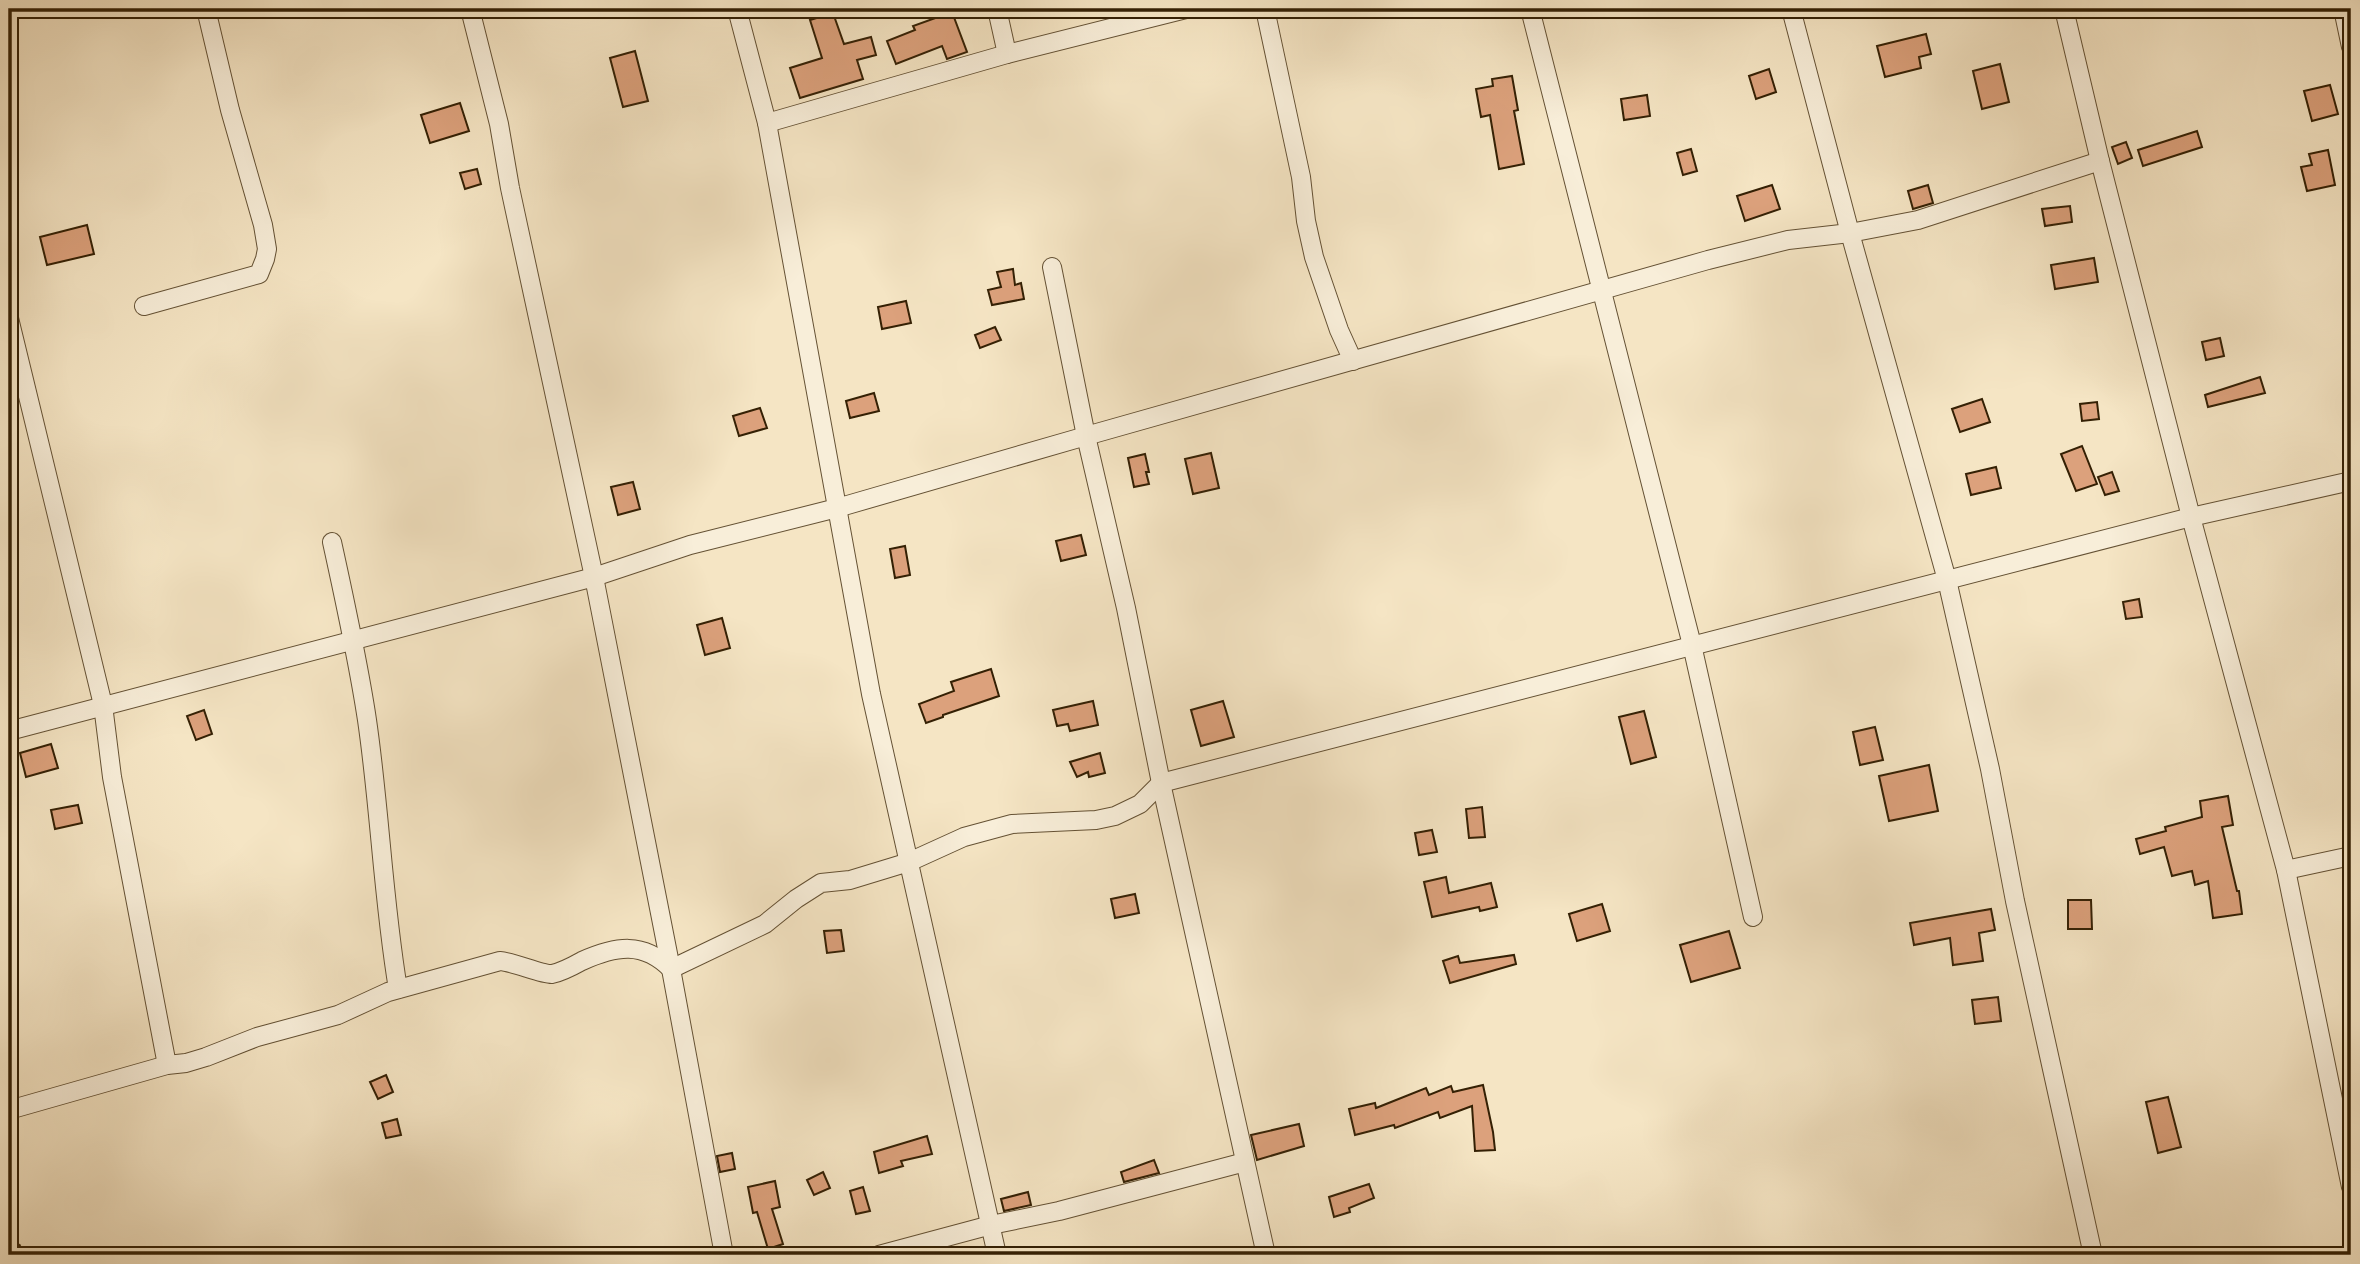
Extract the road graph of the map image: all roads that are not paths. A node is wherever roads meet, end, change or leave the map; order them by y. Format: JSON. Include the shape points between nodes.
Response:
{"nodes":[{"id":1,"x":205,"y":9,"type":"edge"},
{"id":2,"x":470,"y":9,"type":"edge"},
{"id":3,"x":737,"y":9,"type":"edge"},
{"id":4,"x":997,"y":9,"type":"edge"},
{"id":5,"x":1186,"y":9,"type":"edge"},
{"id":6,"x":1265,"y":9,"type":"edge"},
{"id":7,"x":1530,"y":9,"type":"edge"},
{"id":8,"x":1791,"y":9,"type":"edge"},
{"id":9,"x":2064,"y":9,"type":"edge"},
{"id":10,"x":2343,"y":9,"type":"edge"},
{"id":11,"x":2351,"y":47,"type":"edge"},
{"id":12,"x":1007,"y":54,"type":"junction"},
{"id":13,"x":768,"y":123,"type":"junction"},
{"id":14,"x":2100,"y":161,"type":"junction"},
{"id":15,"x":1850,"y":233,"type":"junction"},
{"id":16,"x":1052,"y":267,"type":"dead end"},
{"id":17,"x":1601,"y":291,"type":"junction"},
{"id":18,"x":144,"y":306,"type":"dead end"},
{"id":19,"x":9,"y":318,"type":"edge"},
{"id":20,"x":1353,"y":361,"type":"junction"},
{"id":21,"x":1086,"y":436,"type":"junction"},
{"id":22,"x":2351,"y":481,"type":"edge"},
{"id":23,"x":837,"y":508,"type":"junction"},
{"id":24,"x":2191,"y":517,"type":"junction"},
{"id":25,"x":332,"y":542,"type":"dead end"},
{"id":26,"x":594,"y":578,"type":"junction"},
{"id":27,"x":1947,"y":580,"type":"junction"},
{"id":28,"x":353,"y":640,"type":"junction"},
{"id":29,"x":1692,"y":645,"type":"junction"},
{"id":30,"x":103,"y":705,"type":"junction"},
{"id":31,"x":9,"y":731,"type":"edge"},
{"id":32,"x":1161,"y":783,"type":"junction"},
{"id":33,"x":2351,"y":856,"type":"edge"},
{"id":34,"x":909,"y":862,"type":"junction"},
{"id":35,"x":2286,"y":870,"type":"junction"},
{"id":36,"x":1753,"y":917,"type":"dead end"},
{"id":37,"x":671,"y":969,"type":"junction"},
{"id":38,"x":398,"y":989,"type":"junction"},
{"id":39,"x":167,"y":1065,"type":"junction"},
{"id":40,"x":9,"y":1110,"type":"edge"},
{"id":41,"x":1245,"y":1162,"type":"junction"},
{"id":42,"x":2351,"y":1186,"type":"edge"},
{"id":43,"x":991,"y":1225,"type":"junction"},
{"id":44,"x":724,"y":1255,"type":"edge"},
{"id":45,"x":879,"y":1255,"type":"edge"},
{"id":46,"x":997,"y":1255,"type":"edge"},
{"id":47,"x":1266,"y":1255,"type":"edge"},
{"id":48,"x":2093,"y":1255,"type":"edge"}],
"edges":[{"from":1,"to":18,"type":"street","via":[[263,225],[265,260],[259,274]]},
{"from":2,"to":26,"type":"street"},
{"from":3,"to":13,"type":"street"},
{"from":4,"to":12,"type":"street"},
{"from":5,"to":12,"type":"street"},
{"from":6,"to":20,"type":"street","via":[[1314,257]]},
{"from":7,"to":17,"type":"street"},
{"from":8,"to":15,"type":"street"},
{"from":9,"to":14,"type":"street"},
{"from":10,"to":11,"type":"street"},
{"from":12,"to":13,"type":"street"},
{"from":13,"to":23,"type":"street"},
{"from":14,"to":15,"type":"street","via":[[1918,220]]},
{"from":14,"to":24,"type":"street"},
{"from":15,"to":17,"type":"street","via":[[1788,240]]},
{"from":15,"to":27,"type":"street"},
{"from":16,"to":21,"type":"street"},
{"from":17,"to":20,"type":"street"},
{"from":17,"to":29,"type":"street"},
{"from":19,"to":30,"type":"street"},
{"from":20,"to":21,"type":"street"},
{"from":21,"to":23,"type":"street"},
{"from":21,"to":32,"type":"street"},
{"from":22,"to":24,"type":"street"},
{"from":23,"to":26,"type":"street","via":[[690,545]]},
{"from":23,"to":34,"type":"street","via":[[871,694]]},
{"from":24,"to":27,"type":"street"},
{"from":24,"to":35,"type":"street"},
{"from":25,"to":28,"type":"street"},
{"from":26,"to":28,"type":"street"},
{"from":26,"to":37,"type":"street"},
{"from":27,"to":29,"type":"street"},
{"from":27,"to":48,"type":"street"},
{"from":28,"to":30,"type":"street"},
{"from":28,"to":38,"type":"street","via":[[367,721]]},
{"from":29,"to":32,"type":"street"},
{"from":29,"to":36,"type":"street"},
{"from":30,"to":31,"type":"street"},
{"from":30,"to":39,"type":"street","via":[[112,777]]},
{"from":32,"to":34,"type":"street","via":[[1140,804],[1115,816],[1012,824],[964,837]]},
{"from":32,"to":41,"type":"street"},
{"from":33,"to":35,"type":"street"},
{"from":34,"to":37,"type":"street","via":[[850,880],[821,883],[765,925]]},
{"from":34,"to":43,"type":"street"},
{"from":35,"to":42,"type":"street"},
{"from":37,"to":38,"type":"street","via":[[649,951],[631,948],[550,974],[500,961]]},
{"from":37,"to":44,"type":"street"},
{"from":38,"to":39,"type":"street","via":[[338,1015]]},
{"from":39,"to":40,"type":"street"},
{"from":41,"to":43,"type":"street"},
{"from":41,"to":47,"type":"street"},
{"from":43,"to":45,"type":"street"},
{"from":43,"to":46,"type":"street"}]}
